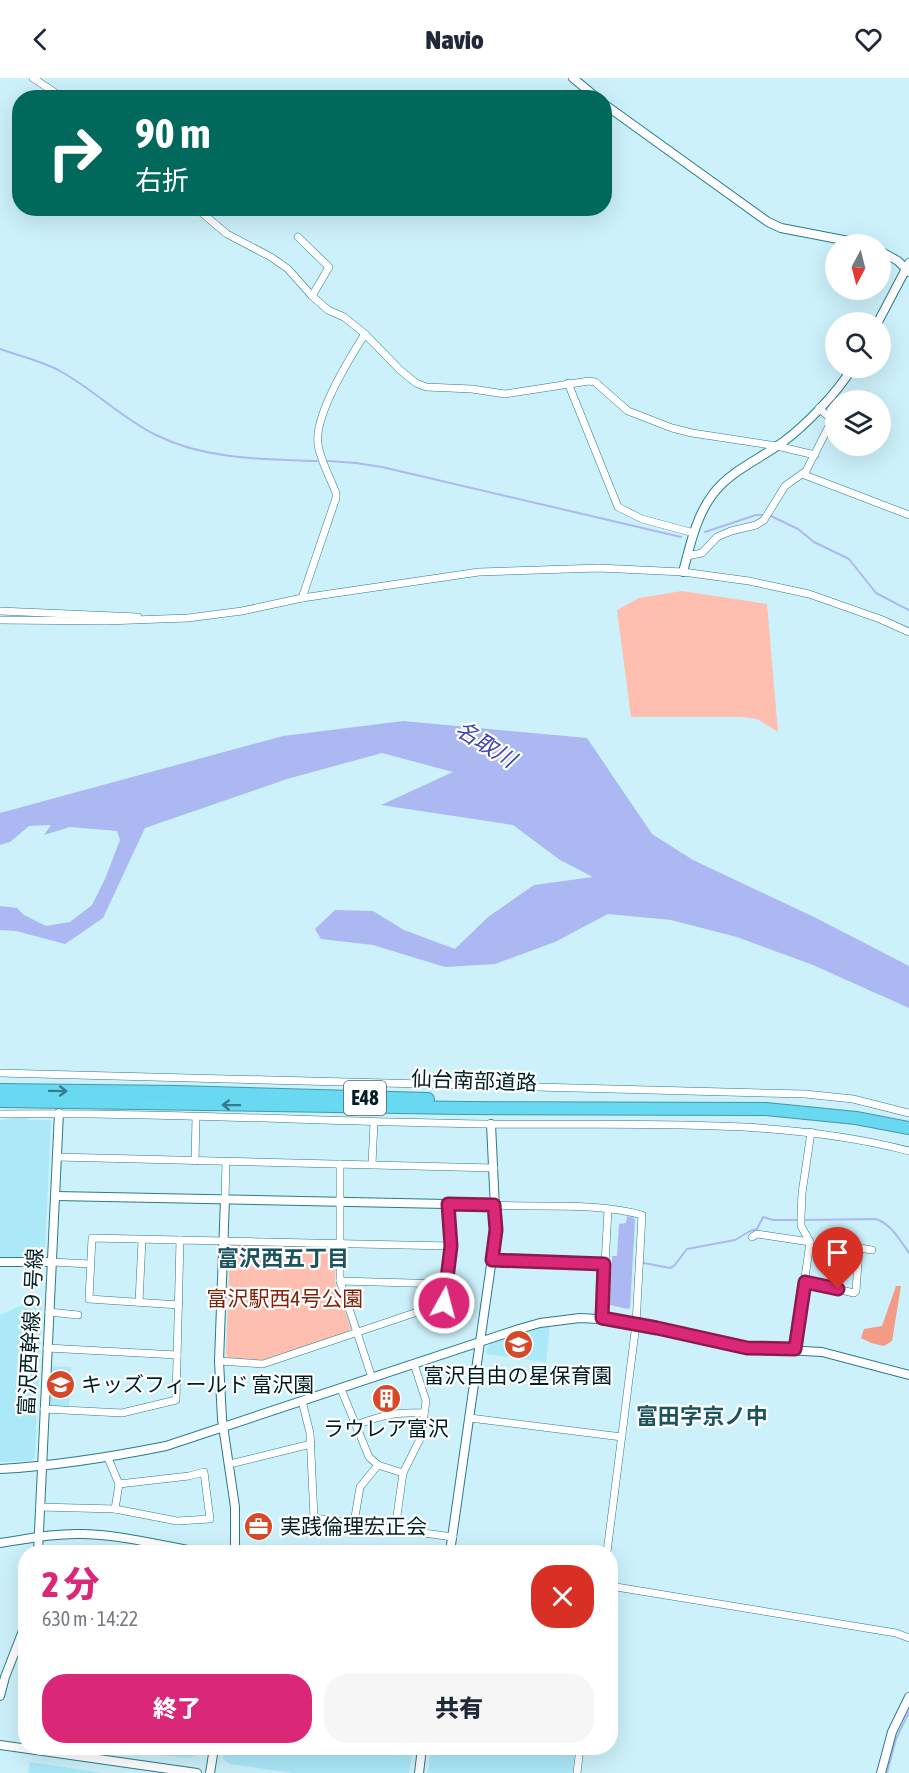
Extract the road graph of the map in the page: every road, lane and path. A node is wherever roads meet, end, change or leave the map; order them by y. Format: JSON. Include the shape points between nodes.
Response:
{"nodes":[{"id":1,"x":33,"y":78,"type":"edge"},
{"id":2,"x":573,"y":78,"type":"edge"},
{"id":3,"x":51,"y":90,"type":"edge"},
{"id":4,"x":587,"y":90,"type":"edge"},
{"id":5,"x":612,"y":110,"type":"edge"},
{"id":6,"x":206,"y":216,"type":"edge"},
{"id":7,"x":825,"y":236,"type":"edge"},
{"id":8,"x":298,"y":237,"type":"dead end"},
{"id":9,"x":891,"y":257,"type":"edge"},
{"id":10,"x":908,"y":268,"type":"edge"},
{"id":11,"x":312,"y":296,"type":"junction"},
{"id":12,"x":884,"y":312,"type":"edge"},
{"id":13,"x":364,"y":333,"type":"junction"},
{"id":14,"x":844,"y":378,"type":"edge"},
{"id":15,"x":568,"y":382,"type":"junction"},
{"id":16,"x":819,"y":408,"type":"junction"},
{"id":17,"x":777,"y":446,"type":"junction"},
{"id":18,"x":814,"y":455,"type":"junction"},
{"id":19,"x":802,"y":474,"type":"junction"},
{"id":20,"x":909,"y":515,"type":"edge"},
{"id":21,"x":694,"y":532,"type":"junction"},
{"id":22,"x":687,"y":556,"type":"junction"},
{"id":23,"x":683,"y":572,"type":"junction"},
{"id":24,"x":302,"y":598,"type":"junction"},
{"id":25,"x":0,"y":611,"type":"edge"},
{"id":26,"x":0,"y":620,"type":"edge"},
{"id":27,"x":156,"y":620,"type":"junction"},
{"id":28,"x":909,"y":632,"type":"edge"},
{"id":29,"x":0,"y":1073,"type":"edge"},
{"id":30,"x":0,"y":1090,"type":"edge"},
{"id":31,"x":0,"y":1101,"type":"edge"},
{"id":32,"x":730,"y":1108,"type":"junction"},
{"id":33,"x":59,"y":1113,"type":"junction"},
{"id":34,"x":909,"y":1113,"type":"edge"},
{"id":35,"x":0,"y":1114,"type":"edge"},
{"id":36,"x":196,"y":1117,"type":"junction"},
{"id":37,"x":374,"y":1122,"type":"junction"},
{"id":38,"x":490,"y":1124,"type":"junction"},
{"id":39,"x":909,"y":1128,"type":"edge"},
{"id":40,"x":811,"y":1132,"type":"junction"},
{"id":41,"x":909,"y":1152,"type":"edge"},
{"id":42,"x":57,"y":1157,"type":"junction"},
{"id":43,"x":195,"y":1161,"type":"junction"},
{"id":44,"x":226,"y":1161,"type":"junction"},
{"id":45,"x":340,"y":1164,"type":"junction"},
{"id":46,"x":372,"y":1164,"type":"junction"},
{"id":47,"x":494,"y":1167,"type":"junction"},
{"id":48,"x":56,"y":1196,"type":"junction"},
{"id":49,"x":225,"y":1199,"type":"junction"},
{"id":50,"x":340,"y":1202,"type":"junction"},
{"id":51,"x":448,"y":1204,"type":"junction"},
{"id":52,"x":494,"y":1205,"type":"junction"},
{"id":53,"x":608,"y":1210,"type":"junction"},
{"id":54,"x":752,"y":1237,"type":"dead end"},
{"id":55,"x":142,"y":1240,"type":"junction"},
{"id":56,"x":180,"y":1240,"type":"junction"},
{"id":57,"x":223,"y":1242,"type":"junction"},
{"id":58,"x":810,"y":1242,"type":"junction"},
{"id":59,"x":340,"y":1244,"type":"junction"},
{"id":60,"x":451,"y":1246,"type":"junction"},
{"id":61,"x":872,"y":1250,"type":"dead end"},
{"id":62,"x":492,"y":1260,"type":"junction"},
{"id":63,"x":0,"y":1262,"type":"edge"},
{"id":64,"x":52,"y":1262,"type":"junction"},
{"id":65,"x":90,"y":1264,"type":"junction"},
{"id":66,"x":604,"y":1264,"type":"junction"},
{"id":67,"x":340,"y":1281,"type":"junction"},
{"id":68,"x":805,"y":1282,"type":"junction"},
{"id":69,"x":447,"y":1284,"type":"junction"},
{"id":70,"x":139,"y":1302,"type":"junction"},
{"id":71,"x":179,"y":1305,"type":"junction"},
{"id":72,"x":49,"y":1312,"type":"junction"},
{"id":73,"x":78,"y":1315,"type":"dead end"},
{"id":74,"x":602,"y":1318,"type":"junction"},
{"id":75,"x":636,"y":1324,"type":"junction"},
{"id":76,"x":356,"y":1333,"type":"junction"},
{"id":77,"x":480,"y":1343,"type":"junction"},
{"id":78,"x":47,"y":1348,"type":"junction"},
{"id":79,"x":795,"y":1349,"type":"junction"},
{"id":80,"x":177,"y":1355,"type":"junction"},
{"id":81,"x":219,"y":1361,"type":"junction"},
{"id":82,"x":414,"y":1364,"type":"junction"},
{"id":83,"x":909,"y":1375,"type":"edge"},
{"id":84,"x":372,"y":1378,"type":"junction"},
{"id":85,"x":341,"y":1389,"type":"junction"},
{"id":86,"x":302,"y":1401,"type":"junction"},
{"id":87,"x":44,"y":1409,"type":"junction"},
{"id":88,"x":424,"y":1413,"type":"junction"},
{"id":89,"x":470,"y":1418,"type":"junction"},
{"id":90,"x":357,"y":1425,"type":"junction"},
{"id":91,"x":224,"y":1427,"type":"junction"},
{"id":92,"x":622,"y":1437,"type":"junction"},
{"id":93,"x":311,"y":1444,"type":"junction"},
{"id":94,"x":108,"y":1458,"type":"junction"},
{"id":95,"x":230,"y":1464,"type":"junction"},
{"id":96,"x":378,"y":1465,"type":"junction"},
{"id":97,"x":42,"y":1467,"type":"junction"},
{"id":98,"x":0,"y":1469,"type":"edge"},
{"id":99,"x":403,"y":1473,"type":"junction"},
{"id":100,"x":119,"y":1484,"type":"junction"},
{"id":101,"x":40,"y":1507,"type":"junction"},
{"id":102,"x":115,"y":1509,"type":"junction"},
{"id":103,"x":354,"y":1523,"type":"junction"},
{"id":104,"x":395,"y":1530,"type":"junction"},
{"id":105,"x":39,"y":1537,"type":"junction"},
{"id":106,"x":453,"y":1537,"type":"junction"},
{"id":107,"x":0,"y":1543,"type":"edge"},
{"id":108,"x":38,"y":1545,"type":"edge"},
{"id":109,"x":164,"y":1545,"type":"edge"},
{"id":110,"x":235,"y":1545,"type":"edge"},
{"id":111,"x":451,"y":1545,"type":"edge"},
{"id":112,"x":608,"y":1545,"type":"edge"},
{"id":113,"x":618,"y":1587,"type":"edge"},
{"id":114,"x":909,"y":1638,"type":"edge"},
{"id":115,"x":18,"y":1641,"type":"edge"},
{"id":116,"x":4,"y":1666,"type":"edge"},
{"id":117,"x":0,"y":1696,"type":"edge"},
{"id":118,"x":909,"y":1697,"type":"edge"},
{"id":119,"x":0,"y":1745,"type":"edge"},
{"id":120,"x":18,"y":1748,"type":"edge"},
{"id":121,"x":70,"y":1755,"type":"edge"},
{"id":122,"x":213,"y":1755,"type":"edge"},
{"id":123,"x":421,"y":1755,"type":"edge"},
{"id":124,"x":579,"y":1755,"type":"edge"},
{"id":125,"x":197,"y":1773,"type":"edge"},
{"id":126,"x":210,"y":1773,"type":"edge"},
{"id":127,"x":419,"y":1773,"type":"edge"},
{"id":128,"x":577,"y":1773,"type":"edge"},
{"id":129,"x":881,"y":1773,"type":"edge"}],
"edges":[{"from":1,"to":3,"type":"street"},
{"from":2,"to":4,"type":"street"},
{"from":5,"to":7,"type":"street","via":[[768,222]]},
{"from":6,"to":11,"type":"street","via":[[227,234],[288,269]]},
{"from":8,"to":11,"type":"street","via":[[329,267]]},
{"from":9,"to":10,"type":"street"},
{"from":10,"to":12,"type":"street"},
{"from":11,"to":13,"type":"street"},
{"from":13,"to":15,"type":"street","via":[[400,370],[426,387],[506,394]]},
{"from":13,"to":24,"type":"street","via":[[328,400],[318,437],[336,498]]},
{"from":14,"to":16,"type":"street"},
{"from":15,"to":17,"type":"street","via":[[595,382],[628,411],[672,428]]},
{"from":15,"to":21,"type":"street","via":[[618,507],[642,519]]},
{"from":16,"to":17,"type":"street"},
{"from":16,"to":18,"type":"street","via":[[832,420]]},
{"from":17,"to":18,"type":"street"},
{"from":17,"to":21,"type":"street","via":[[713,494]]},
{"from":18,"to":19,"type":"street"},
{"from":19,"to":20,"type":"street"},
{"from":19,"to":22,"type":"street","via":[[785,486],[764,520],[717,537],[702,553]]},
{"from":21,"to":22,"type":"street"},
{"from":22,"to":23,"type":"street"},
{"from":23,"to":24,"type":"street","via":[[599,568],[479,572]]},
{"from":23,"to":28,"type":"street","via":[[808,594]]},
{"from":24,"to":27,"type":"street","via":[[242,611]]},
{"from":25,"to":27,"type":"street"},
{"from":26,"to":27,"type":"street"},
{"from":29,"to":34,"type":"street","via":[[805,1094]]},
{"from":30,"to":32,"type":"highway","name":"仙台南部道路","number":"E48","one_way":true},
{"from":32,"to":31,"type":"highway","name":"仙台南部道路","number":"E48","one_way":true},
{"from":32,"to":39,"type":"highway","name":"仙台南部道路","number":"E48","via":[[803,1111]]},
{"from":33,"to":35,"type":"street"},
{"from":33,"to":36,"type":"street"},
{"from":33,"to":42,"type":"street","name":"富沢西幹線９号線"},
{"from":36,"to":37,"type":"street"},
{"from":36,"to":43,"type":"street"},
{"from":37,"to":38,"type":"street"},
{"from":37,"to":46,"type":"street"},
{"from":38,"to":40,"type":"street"},
{"from":38,"to":47,"type":"street"},
{"from":40,"to":41,"type":"street"},
{"from":40,"to":58,"type":"street","via":[[801,1193],[801,1226]]},
{"from":42,"to":43,"type":"street"},
{"from":42,"to":48,"type":"street","name":"富沢西幹線９号線"},
{"from":43,"to":44,"type":"street"},
{"from":44,"to":45,"type":"street"},
{"from":44,"to":49,"type":"street"},
{"from":45,"to":46,"type":"street"},
{"from":45,"to":50,"type":"street"},
{"from":46,"to":47,"type":"street"},
{"from":47,"to":52,"type":"street"},
{"from":48,"to":49,"type":"street"},
{"from":48,"to":64,"type":"street","name":"富沢西幹線９号線"},
{"from":49,"to":50,"type":"street"},
{"from":49,"to":57,"type":"street"},
{"from":50,"to":51,"type":"street"},
{"from":50,"to":59,"type":"street"},
{"from":51,"to":52,"type":"street"},
{"from":51,"to":60,"type":"street"},
{"from":52,"to":53,"type":"street"},
{"from":52,"to":62,"type":"street"},
{"from":53,"to":66,"type":"street"},
{"from":53,"to":75,"type":"street","via":[[642,1215]]},
{"from":54,"to":58,"type":"street","via":[[757,1234],[768,1239]]},
{"from":55,"to":56,"type":"street"},
{"from":55,"to":65,"type":"street","via":[[92,1238]]},
{"from":55,"to":70,"type":"street"},
{"from":56,"to":57,"type":"street"},
{"from":56,"to":71,"type":"street"},
{"from":57,"to":59,"type":"street"},
{"from":57,"to":81,"type":"street"},
{"from":58,"to":68,"type":"street"},
{"from":59,"to":60,"type":"street"},
{"from":59,"to":67,"type":"street"},
{"from":60,"to":69,"type":"street"},
{"from":61,"to":68,"type":"street","via":[[859,1248],[854,1293]]},
{"from":62,"to":66,"type":"street"},
{"from":62,"to":77,"type":"street"},
{"from":63,"to":64,"type":"street"},
{"from":64,"to":65,"type":"street"},
{"from":64,"to":72,"type":"street","name":"富沢西幹線９号線"},
{"from":65,"to":70,"type":"street","via":[[89,1299]]},
{"from":66,"to":74,"type":"street"},
{"from":67,"to":69,"type":"street"},
{"from":67,"to":76,"type":"street"},
{"from":68,"to":79,"type":"street"},
{"from":69,"to":76,"type":"street","via":[[444,1303]]},
{"from":70,"to":71,"type":"street"},
{"from":71,"to":80,"type":"street"},
{"from":72,"to":73,"type":"street"},
{"from":72,"to":78,"type":"street","name":"富沢西幹線９号線"},
{"from":74,"to":75,"type":"street"},
{"from":74,"to":77,"type":"street","via":[[540,1323]]},
{"from":75,"to":79,"type":"street","via":[[747,1348]]},
{"from":75,"to":92,"type":"street"},
{"from":76,"to":81,"type":"street","via":[[263,1364]]},
{"from":76,"to":84,"type":"street"},
{"from":77,"to":82,"type":"street"},
{"from":77,"to":89,"type":"street"},
{"from":78,"to":80,"type":"street"},
{"from":78,"to":87,"type":"street","name":"富沢西幹線９号線"},
{"from":79,"to":83,"type":"street","via":[[822,1352]]},
{"from":80,"to":87,"type":"street","via":[[176,1400],[122,1413]]},
{"from":81,"to":91,"type":"street"},
{"from":82,"to":84,"type":"street"},
{"from":82,"to":88,"type":"street","via":[[426,1401]]},
{"from":84,"to":85,"type":"street"},
{"from":85,"to":86,"type":"street"},
{"from":85,"to":90,"type":"street"},
{"from":86,"to":91,"type":"street"},
{"from":86,"to":93,"type":"street"},
{"from":87,"to":97,"type":"street","name":"富沢西幹線９号線"},
{"from":88,"to":90,"type":"street","via":[[399,1412]]},
{"from":88,"to":99,"type":"street","via":[[421,1437]]},
{"from":89,"to":92,"type":"street"},
{"from":89,"to":106,"type":"street"},
{"from":90,"to":96,"type":"street","via":[[369,1457]]},
{"from":91,"to":94,"type":"street","via":[[166,1446]]},
{"from":91,"to":95,"type":"street"},
{"from":92,"to":112,"type":"street"},
{"from":93,"to":95,"type":"street"},
{"from":93,"to":103,"type":"street","via":[[314,1518]]},
{"from":94,"to":97,"type":"street"},
{"from":94,"to":100,"type":"street"},
{"from":95,"to":110,"type":"street"},
{"from":96,"to":99,"type":"street"},
{"from":96,"to":103,"type":"street","via":[[360,1487]]},
{"from":97,"to":98,"type":"street"},
{"from":97,"to":101,"type":"street","name":"富沢西幹線９号線"},
{"from":99,"to":104,"type":"street"},
{"from":100,"to":102,"type":"street"},
{"from":100,"to":102,"type":"street","via":[[204,1472],[210,1518],[177,1521]]},
{"from":101,"to":102,"type":"street"},
{"from":101,"to":105,"type":"street","name":"富沢西幹線９号線"},
{"from":103,"to":104,"type":"street"},
{"from":104,"to":106,"type":"street"},
{"from":105,"to":107,"type":"street"},
{"from":105,"to":108,"type":"street","name":"富沢西幹線９号線"},
{"from":105,"to":109,"type":"street","via":[[81,1534]]},
{"from":106,"to":111,"type":"street"},
{"from":113,"to":114,"type":"street"},
{"from":115,"to":116,"type":"street"},
{"from":116,"to":117,"type":"street"},
{"from":118,"to":129,"type":"street","via":[[892,1732]]},
{"from":119,"to":120,"type":"street"},
{"from":121,"to":125,"type":"street"},
{"from":122,"to":126,"type":"street"},
{"from":123,"to":127,"type":"street"},
{"from":124,"to":128,"type":"street"}]}
